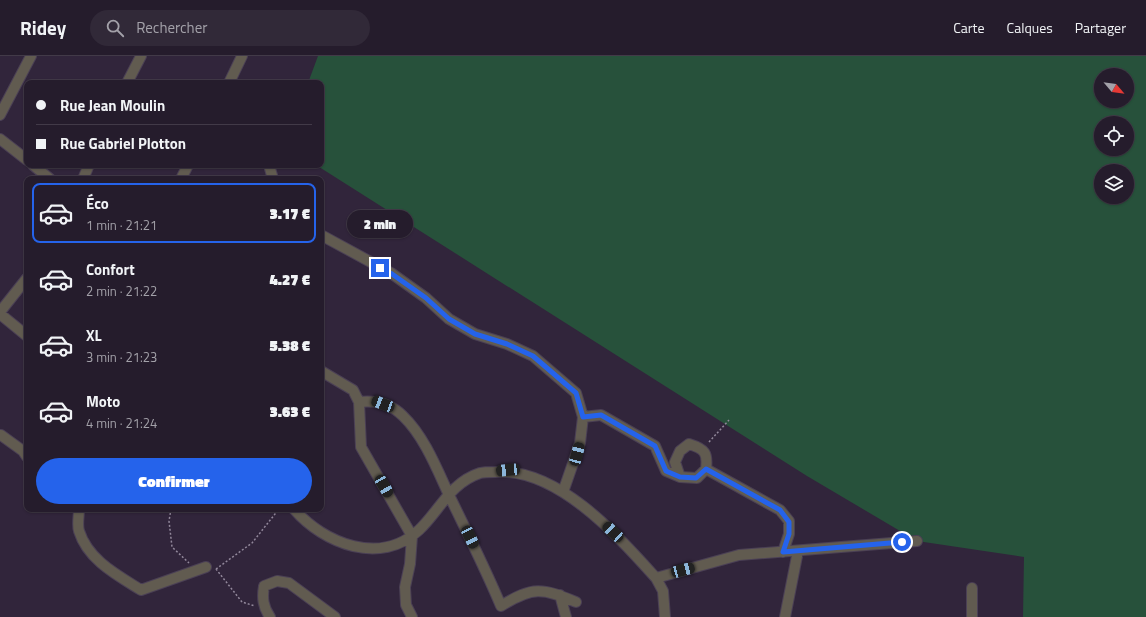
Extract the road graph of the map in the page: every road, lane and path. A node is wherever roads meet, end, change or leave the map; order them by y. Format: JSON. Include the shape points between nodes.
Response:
{"nodes":[{"id":1,"x":31,"y":56,"type":"edge"},
{"id":2,"x":140,"y":56,"type":"edge"},
{"id":3,"x":242,"y":56,"type":"edge"},
{"id":4,"x":128,"y":80,"type":"edge"},
{"id":5,"x":230,"y":80,"type":"edge"},
{"id":6,"x":0,"y":115,"type":"edge"},
{"id":7,"x":0,"y":139,"type":"edge"},
{"id":8,"x":24,"y":158,"type":"edge"},
{"id":9,"x":37,"y":168,"type":"edge"},
{"id":10,"x":46,"y":176,"type":"edge"},
{"id":11,"x":324,"y":236,"type":"edge"},
{"id":12,"x":24,"y":282,"type":"edge"},
{"id":13,"x":0,"y":313,"type":"edge"},
{"id":14,"x":24,"y":333,"type":"edge"},
{"id":15,"x":324,"y":373,"type":"edge"},
{"id":16,"x":359,"y":402,"type":"junction"},
{"id":17,"x":583,"y":417,"type":"junction"},
{"id":18,"x":729,"y":420,"type":"dead end"},
{"id":19,"x":1,"y":435,"type":"edge"},
{"id":20,"x":702,"y":450,"type":"junction"},
{"id":21,"x":24,"y":453,"type":"edge"},
{"id":22,"x":706,"y":469,"type":"junction"},
{"id":23,"x":680,"y":477,"type":"junction"},
{"id":24,"x":563,"y":492,"type":"junction"},
{"id":25,"x":449,"y":494,"type":"junction"},
{"id":26,"x":79,"y":512,"type":"edge"},
{"id":27,"x":170,"y":512,"type":"edge"},
{"id":28,"x":277,"y":512,"type":"edge"},
{"id":29,"x":297,"y":512,"type":"edge"},
{"id":30,"x":412,"y":536,"type":"junction"},
{"id":31,"x":917,"y":541,"type":"dead end"},
{"id":32,"x":798,"y":551,"type":"junction"},
{"id":33,"x":783,"y":552,"type":"junction"},
{"id":34,"x":211,"y":568,"type":"junction"},
{"id":35,"x":194,"y":571,"type":"junction"},
{"id":36,"x":656,"y":578,"type":"junction"},
{"id":37,"x":972,"y":588,"type":"dead end"},
{"id":38,"x":560,"y":596,"type":"junction"},
{"id":39,"x":576,"y":602,"type":"dead end"},
{"id":40,"x":264,"y":604,"type":"junction"},
{"id":41,"x":270,"y":617,"type":"edge"},
{"id":42,"x":335,"y":617,"type":"edge"},
{"id":43,"x":412,"y":617,"type":"edge"},
{"id":44,"x":566,"y":617,"type":"edge"},
{"id":45,"x":665,"y":617,"type":"edge"},
{"id":46,"x":785,"y":617,"type":"edge"},
{"id":47,"x":972,"y":617,"type":"edge"}],
"edges":[{"from":1,"to":6,"type":"street"},
{"from":2,"to":4,"type":"street"},
{"from":3,"to":5,"type":"street"},
{"from":7,"to":8,"type":"street"},
{"from":9,"to":10,"type":"street"},
{"from":11,"to":17,"type":"street","via":[[392,274],[426,298],[449,319],[475,334],[533,356],[576,393]]},
{"from":12,"to":13,"type":"street"},
{"from":13,"to":14,"type":"street"},
{"from":15,"to":16,"type":"street","via":[[353,390]]},
{"from":16,"to":25,"type":"street","via":[[373,400],[392,408],[404,417],[426,447]]},
{"from":16,"to":30,"type":"street","via":[[361,447]]},
{"from":17,"to":23,"type":"street","via":[[601,415],[655,446],[666,471]]},
{"from":17,"to":24,"type":"street","via":[[580,443]]},
{"from":18,"to":20,"type":"path"},
{"from":19,"to":21,"type":"street"},
{"from":20,"to":22,"type":"street","via":[[707,460]]},
{"from":20,"to":23,"type":"street","via":[[689,444],[680,450],[675,462]]},
{"from":22,"to":23,"type":"street","via":[[696,478]]},
{"from":22,"to":33,"type":"street","via":[[780,510],[789,522],[789,534]]},
{"from":24,"to":25,"type":"street","via":[[534,478],[508,470],[481,473],[461,482]]},
{"from":24,"to":36,"type":"street","via":[[603,523]]},
{"from":25,"to":30,"type":"street"},
{"from":25,"to":38,"type":"street","via":[[501,606],[516,596],[532,590],[552,592]]},
{"from":26,"to":35,"type":"street","via":[[78,530],[88,550],[108,570],[141,590]]},
{"from":27,"to":35,"type":"path","via":[[172,547]]},
{"from":28,"to":34,"type":"path","via":[[252,543]]},
{"from":29,"to":30,"type":"street","via":[[323,534],[348,546],[373,549],[398,543]]},
{"from":30,"to":43,"type":"street","via":[[405,587],[406,605]]},
{"from":31,"to":32,"type":"street"},
{"from":32,"to":33,"type":"street"},
{"from":32,"to":46,"type":"street"},
{"from":33,"to":36,"type":"street","via":[[739,555]]},
{"from":34,"to":35,"type":"street"},
{"from":34,"to":40,"type":"path","via":[[242,602],[254,606]]},
{"from":36,"to":45,"type":"street","via":[[663,591]]},
{"from":37,"to":47,"type":"street"},
{"from":38,"to":39,"type":"street"},
{"from":38,"to":44,"type":"street"},
{"from":40,"to":41,"type":"street"},
{"from":40,"to":42,"type":"street","via":[[264,586],[277,581],[290,583]]}]}
